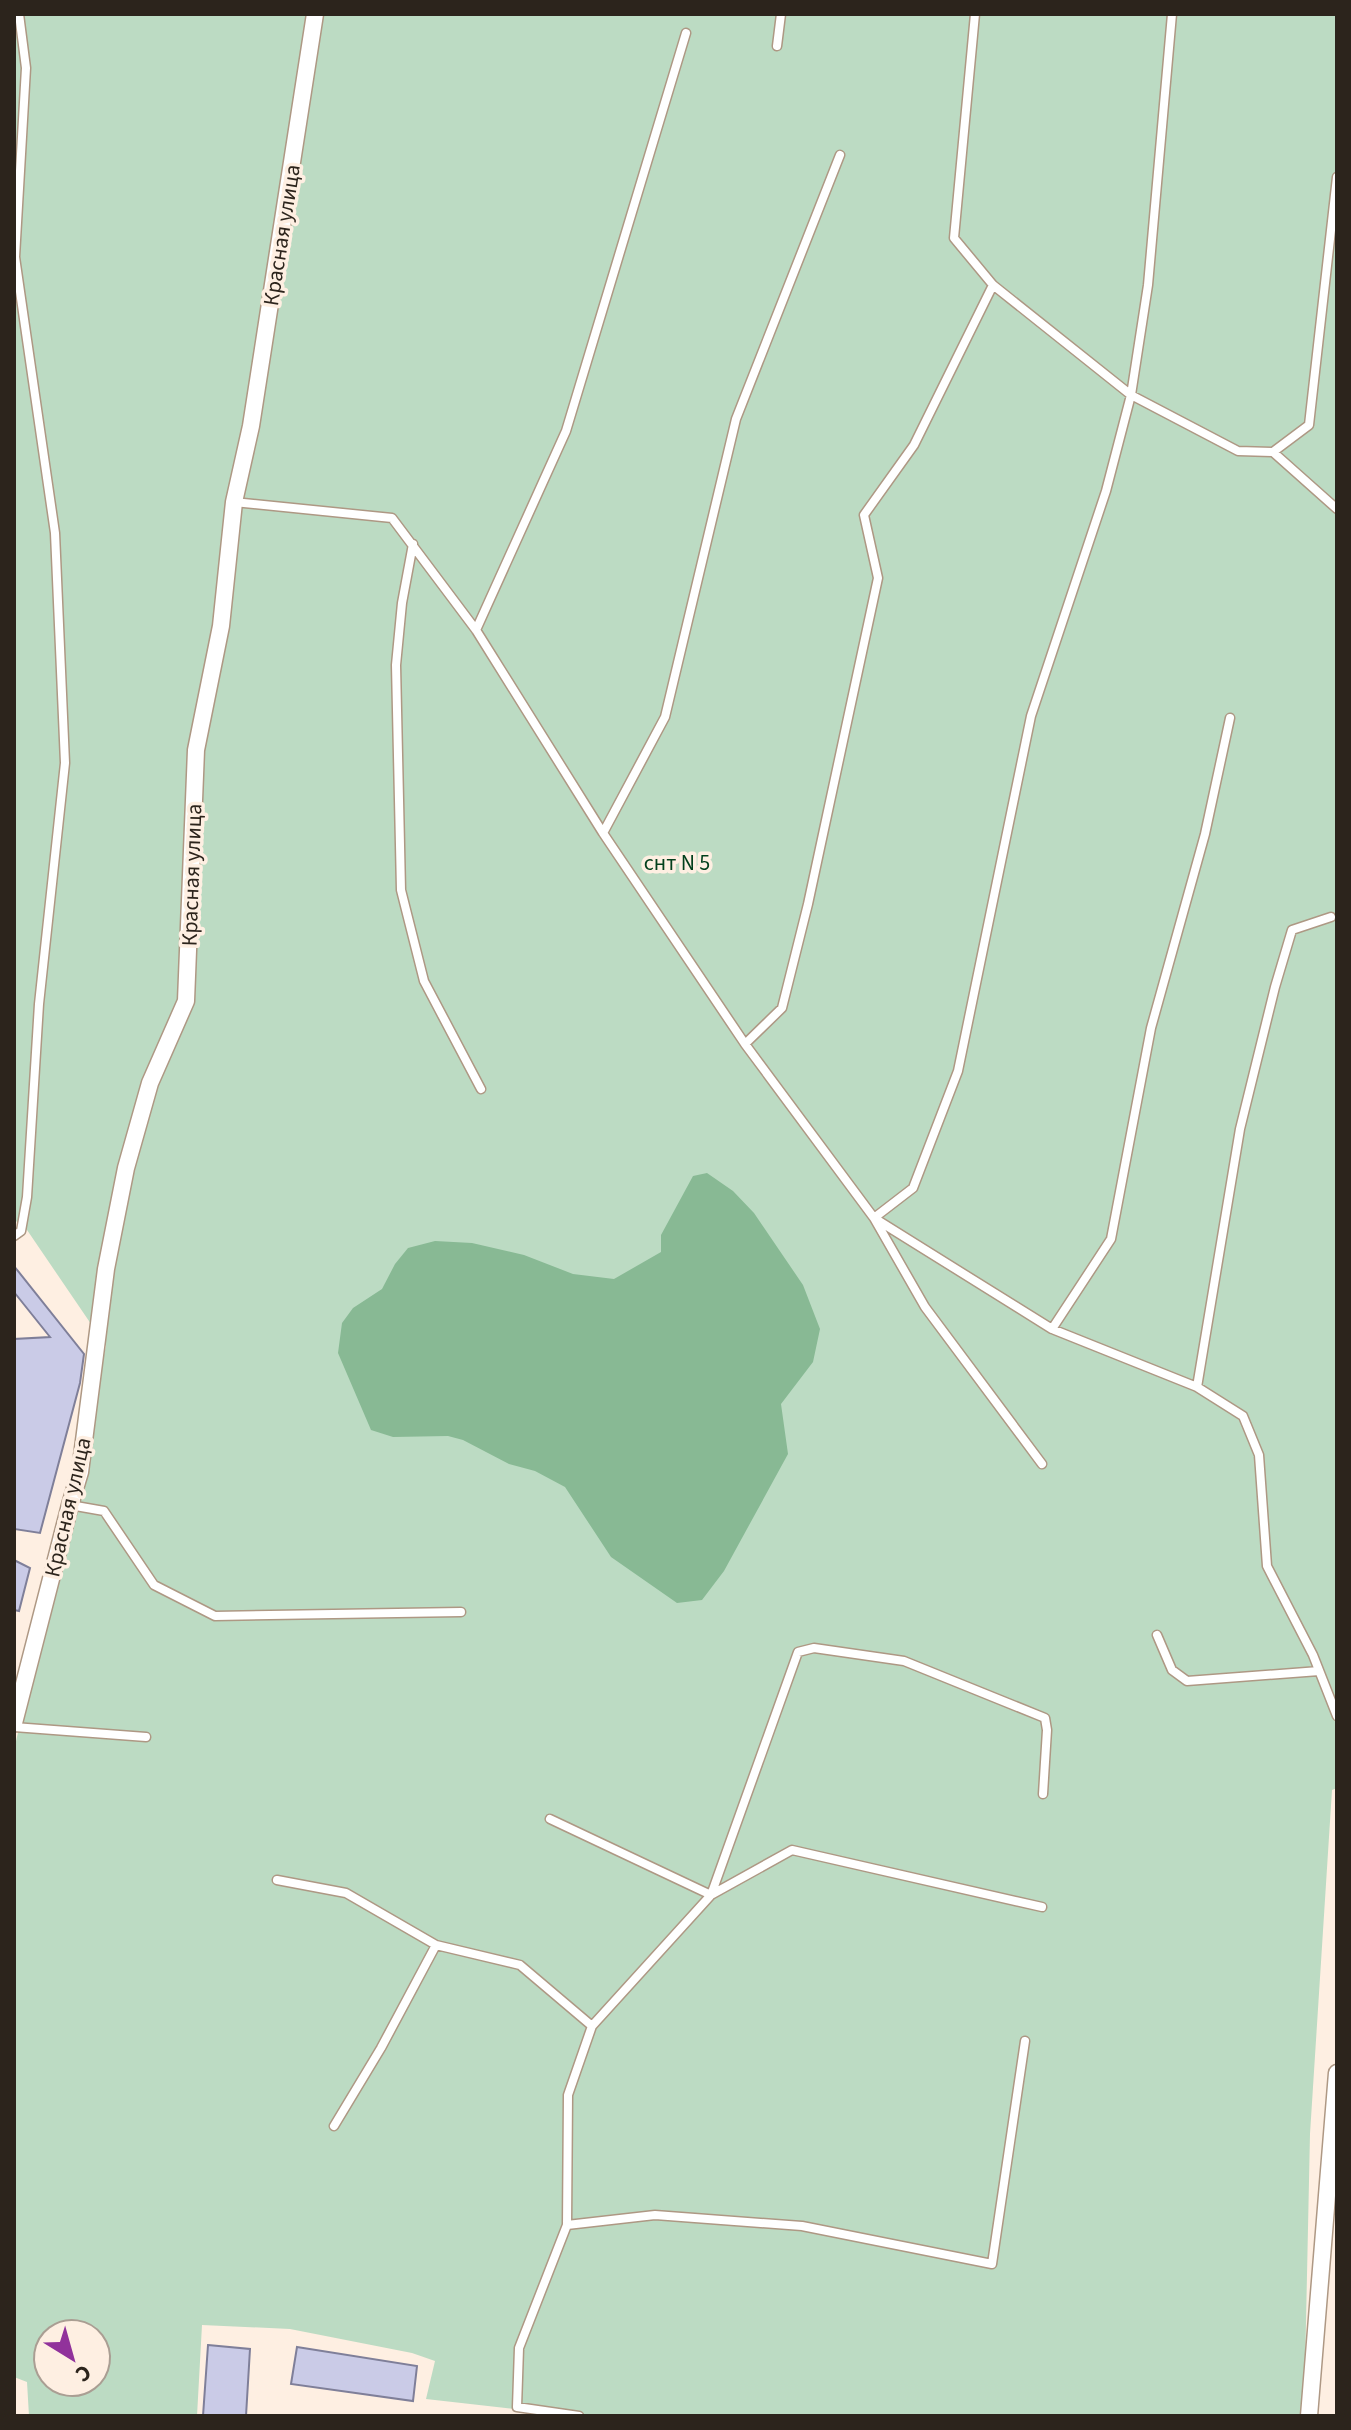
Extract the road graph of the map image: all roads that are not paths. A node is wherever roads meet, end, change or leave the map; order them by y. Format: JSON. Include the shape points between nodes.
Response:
{"nodes":[{"id":1,"x":19,"y":14,"type":"edge"},
{"id":2,"x":315,"y":14,"type":"edge"},
{"id":3,"x":781,"y":14,"type":"edge"},
{"id":4,"x":975,"y":14,"type":"edge"},
{"id":5,"x":1172,"y":14,"type":"edge"},
{"id":6,"x":686,"y":33,"type":"dead end"},
{"id":7,"x":777,"y":46,"type":"dead end"},
{"id":8,"x":840,"y":155,"type":"dead end"},
{"id":9,"x":1337,"y":177,"type":"edge"},
{"id":10,"x":15,"y":257,"type":"edge"},
{"id":11,"x":993,"y":285,"type":"junction"},
{"id":12,"x":1131,"y":395,"type":"junction"},
{"id":13,"x":1273,"y":452,"type":"junction"},
{"id":14,"x":234,"y":502,"type":"junction"},
{"id":15,"x":1337,"y":509,"type":"edge"},
{"id":16,"x":413,"y":544,"type":"junction"},
{"id":17,"x":476,"y":630,"type":"junction"},
{"id":18,"x":1230,"y":718,"type":"dead end"},
{"id":19,"x":603,"y":833,"type":"junction"},
{"id":20,"x":1331,"y":917,"type":"dead end"},
{"id":21,"x":745,"y":1044,"type":"junction"},
{"id":22,"x":481,"y":1089,"type":"dead end"},
{"id":23,"x":874,"y":1218,"type":"junction"},
{"id":24,"x":14,"y":1236,"type":"edge"},
{"id":25,"x":1052,"y":1329,"type":"junction"},
{"id":26,"x":1197,"y":1387,"type":"junction"},
{"id":27,"x":1042,"y":1464,"type":"dead end"},
{"id":28,"x":70,"y":1505,"type":"junction"},
{"id":29,"x":461,"y":1612,"type":"dead end"},
{"id":30,"x":1157,"y":1635,"type":"dead end"},
{"id":31,"x":1319,"y":1671,"type":"junction"},
{"id":32,"x":1337,"y":1716,"type":"edge"},
{"id":33,"x":14,"y":1725,"type":"edge"},
{"id":34,"x":146,"y":1737,"type":"dead end"},
{"id":35,"x":1043,"y":1794,"type":"dead end"},
{"id":36,"x":550,"y":1819,"type":"dead end"},
{"id":37,"x":277,"y":1880,"type":"dead end"},
{"id":38,"x":711,"y":1895,"type":"junction"},
{"id":39,"x":1042,"y":1907,"type":"dead end"},
{"id":40,"x":436,"y":1945,"type":"junction"},
{"id":41,"x":592,"y":2026,"type":"junction"},
{"id":42,"x":1025,"y":2041,"type":"dead end"},
{"id":43,"x":1337,"y":2073,"type":"edge"},
{"id":44,"x":334,"y":2126,"type":"dead end"},
{"id":45,"x":567,"y":2225,"type":"junction"},
{"id":46,"x":579,"y":2416,"type":"edge"},
{"id":47,"x":1309,"y":2416,"type":"edge"}],
"edges":[{"from":1,"to":10,"type":"lane","via":[[26,68]]},
{"from":2,"to":14,"type":"street","name":"Красная улица","via":[[251,426]]},
{"from":3,"to":7,"type":"lane"},
{"from":4,"to":11,"type":"lane","via":[[954,238]]},
{"from":5,"to":12,"type":"lane","via":[[1148,285]]},
{"from":6,"to":17,"type":"lane","via":[[566,431]]},
{"from":8,"to":19,"type":"lane","via":[[736,419],[665,717]]},
{"from":9,"to":13,"type":"lane","via":[[1309,425]]},
{"from":10,"to":24,"type":"lane","via":[[55,533],[65,763],[39,1004],[27,1197],[21,1231]]},
{"from":11,"to":12,"type":"lane"},
{"from":11,"to":21,"type":"lane","via":[[914,445],[864,515],[878,578],[808,904],[782,1008]]},
{"from":12,"to":13,"type":"lane","via":[[1238,451]]},
{"from":12,"to":23,"type":"lane","via":[[1106,491],[1031,716],[958,1071],[913,1188]]},
{"from":13,"to":15,"type":"lane"},
{"from":14,"to":16,"type":"lane","via":[[392,518]]},
{"from":14,"to":28,"type":"street","name":"Красная улица","via":[[221,626],[196,750],[186,1001],[150,1083],[126,1168],[106,1269],[80,1472]]},
{"from":16,"to":17,"type":"lane"},
{"from":16,"to":22,"type":"lane","via":[[396,665],[401,890],[424,981]]},
{"from":17,"to":19,"type":"lane"},
{"from":18,"to":25,"type":"lane","via":[[1205,834],[1151,1028],[1111,1239]]},
{"from":19,"to":21,"type":"lane"},
{"from":20,"to":26,"type":"lane","via":[[1292,930],[1275,987],[1240,1129]]},
{"from":21,"to":23,"type":"lane"},
{"from":23,"to":25,"type":"lane"},
{"from":23,"to":27,"type":"lane","via":[[925,1307]]},
{"from":25,"to":26,"type":"lane"},
{"from":26,"to":31,"type":"lane","via":[[1243,1416],[1259,1455],[1267,1566]]},
{"from":28,"to":29,"type":"lane","via":[[104,1511],[154,1585],[215,1616]]},
{"from":28,"to":33,"type":"street","name":"Красная улица"},
{"from":30,"to":31,"type":"lane","via":[[1172,1670],[1187,1681]]},
{"from":31,"to":32,"type":"lane"},
{"from":33,"to":34,"type":"lane"},
{"from":35,"to":38,"type":"lane","via":[[1045,1718],[904,1661],[814,1648],[798,1652]]},
{"from":36,"to":38,"type":"lane"},
{"from":37,"to":40,"type":"lane","via":[[346,1893]]},
{"from":38,"to":39,"type":"lane","via":[[792,1850]]},
{"from":38,"to":41,"type":"lane"},
{"from":40,"to":41,"type":"lane","via":[[520,1965]]},
{"from":40,"to":44,"type":"lane"},
{"from":41,"to":45,"type":"lane","via":[[568,2095]]},
{"from":42,"to":45,"type":"lane","via":[[992,2264],[802,2226],[655,2215]]},
{"from":43,"to":47,"type":"street"},
{"from":45,"to":46,"type":"lane","via":[[519,2348],[517,2407]]}]}
